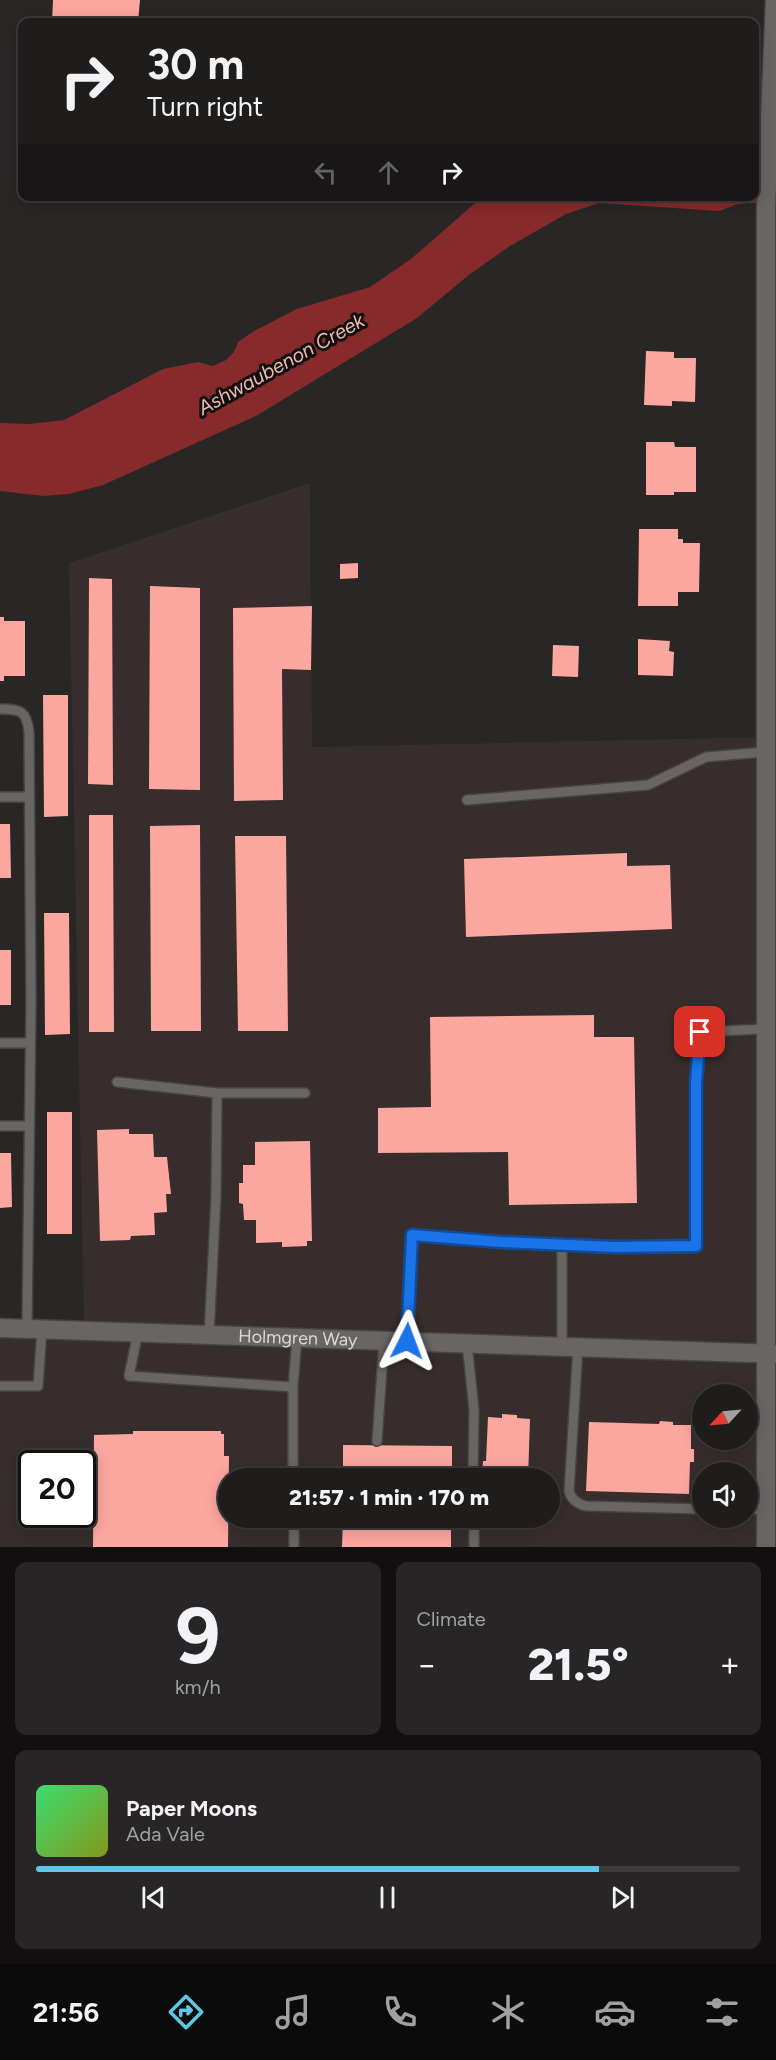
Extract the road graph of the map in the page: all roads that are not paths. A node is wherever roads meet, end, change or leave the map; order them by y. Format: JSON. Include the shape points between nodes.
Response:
{"nodes":[{"id":1,"x":775,"y":0,"type":"edge"},
{"id":2,"x":775,"y":36,"type":"edge"},
{"id":3,"x":773,"y":94,"type":"edge"},
{"id":4,"x":0,"y":709,"type":"edge"},
{"id":5,"x":769,"y":761,"type":"edge"},
{"id":6,"x":0,"y":796,"type":"edge"},
{"id":7,"x":29,"y":797,"type":"junction"},
{"id":8,"x":467,"y":800,"type":"dead end"},
{"id":9,"x":765,"y":1029,"type":"junction"},
{"id":10,"x":0,"y":1043,"type":"edge"},
{"id":11,"x":30,"y":1043,"type":"junction"},
{"id":12,"x":117,"y":1082,"type":"dead end"},
{"id":13,"x":217,"y":1093,"type":"junction"},
{"id":14,"x":305,"y":1094,"type":"dead end"},
{"id":15,"x":0,"y":1126,"type":"edge"},
{"id":16,"x":29,"y":1126,"type":"junction"},
{"id":17,"x":562,"y":1245,"type":"junction"},
{"id":18,"x":0,"y":1328,"type":"edge"},
{"id":19,"x":34,"y":1329,"type":"junction"},
{"id":20,"x":138,"y":1332,"type":"junction"},
{"id":21,"x":209,"y":1335,"type":"junction"},
{"id":22,"x":297,"y":1337,"type":"junction"},
{"id":23,"x":384,"y":1340,"type":"junction"},
{"id":24,"x":407,"y":1341,"type":"junction"},
{"id":25,"x":467,"y":1343,"type":"junction"},
{"id":26,"x":570,"y":1347,"type":"junction"},
{"id":27,"x":771,"y":1354,"type":"edge"},
{"id":28,"x":0,"y":1386,"type":"edge"},
{"id":29,"x":293,"y":1387,"type":"junction"},
{"id":30,"x":377,"y":1441,"type":"dead end"},
{"id":31,"x":293,"y":1468,"type":"edge"},
{"id":32,"x":473,"y":1468,"type":"edge"},
{"id":33,"x":692,"y":1509,"type":"edge"},
{"id":34,"x":758,"y":1510,"type":"edge"},
{"id":35,"x":766,"y":1510,"type":"junction"},
{"id":36,"x":294,"y":1528,"type":"edge"},
{"id":37,"x":474,"y":1528,"type":"edge"},
{"id":38,"x":294,"y":1547,"type":"edge"},
{"id":39,"x":474,"y":1547,"type":"edge"},
{"id":40,"x":766,"y":1547,"type":"edge"}],
"edges":[{"from":1,"to":2,"type":"street"},
{"from":2,"to":3,"type":"street"},
{"from":3,"to":5,"type":"street","via":[[766,207]]},
{"from":4,"to":7,"type":"lane","via":[[17,709],[28,721]]},
{"from":5,"to":8,"type":"lane","via":[[706,757],[648,784]]},
{"from":5,"to":9,"type":"street"},
{"from":6,"to":7,"type":"lane"},
{"from":7,"to":11,"type":"lane"},
{"from":9,"to":17,"type":"lane","via":[[700,1032],[696,1082],[696,1246]]},
{"from":9,"to":27,"type":"street"},
{"from":10,"to":11,"type":"lane"},
{"from":11,"to":16,"type":"lane"},
{"from":12,"to":13,"type":"lane"},
{"from":13,"to":14,"type":"lane"},
{"from":13,"to":21,"type":"lane"},
{"from":15,"to":16,"type":"lane"},
{"from":16,"to":19,"type":"lane"},
{"from":17,"to":24,"type":"lane","via":[[412,1235]]},
{"from":17,"to":26,"type":"lane"},
{"from":18,"to":19,"type":"street","name":"Holmgren Way"},
{"from":19,"to":20,"type":"street","name":"Holmgren Way"},
{"from":19,"to":28,"type":"lane","via":[[38,1386]]},
{"from":20,"to":21,"type":"street","name":"Holmgren Way"},
{"from":20,"to":29,"type":"lane","via":[[129,1376]]},
{"from":21,"to":22,"type":"street","name":"Holmgren Way"},
{"from":22,"to":23,"type":"street","name":"Holmgren Way"},
{"from":22,"to":29,"type":"lane"},
{"from":23,"to":24,"type":"street","name":"Holmgren Way"},
{"from":23,"to":30,"type":"lane"},
{"from":24,"to":25,"type":"street","name":"Holmgren Way"},
{"from":25,"to":26,"type":"street","name":"Holmgren Way"},
{"from":25,"to":32,"type":"lane","via":[[474,1410]]},
{"from":26,"to":27,"type":"street","name":"Holmgren Way"},
{"from":26,"to":33,"type":"lane","via":[[569,1491],[573,1499],[586,1506]]},
{"from":27,"to":35,"type":"street"},
{"from":29,"to":31,"type":"lane"},
{"from":34,"to":35,"type":"lane"},
{"from":35,"to":40,"type":"street"},
{"from":36,"to":38,"type":"lane"},
{"from":37,"to":39,"type":"lane"}]}
